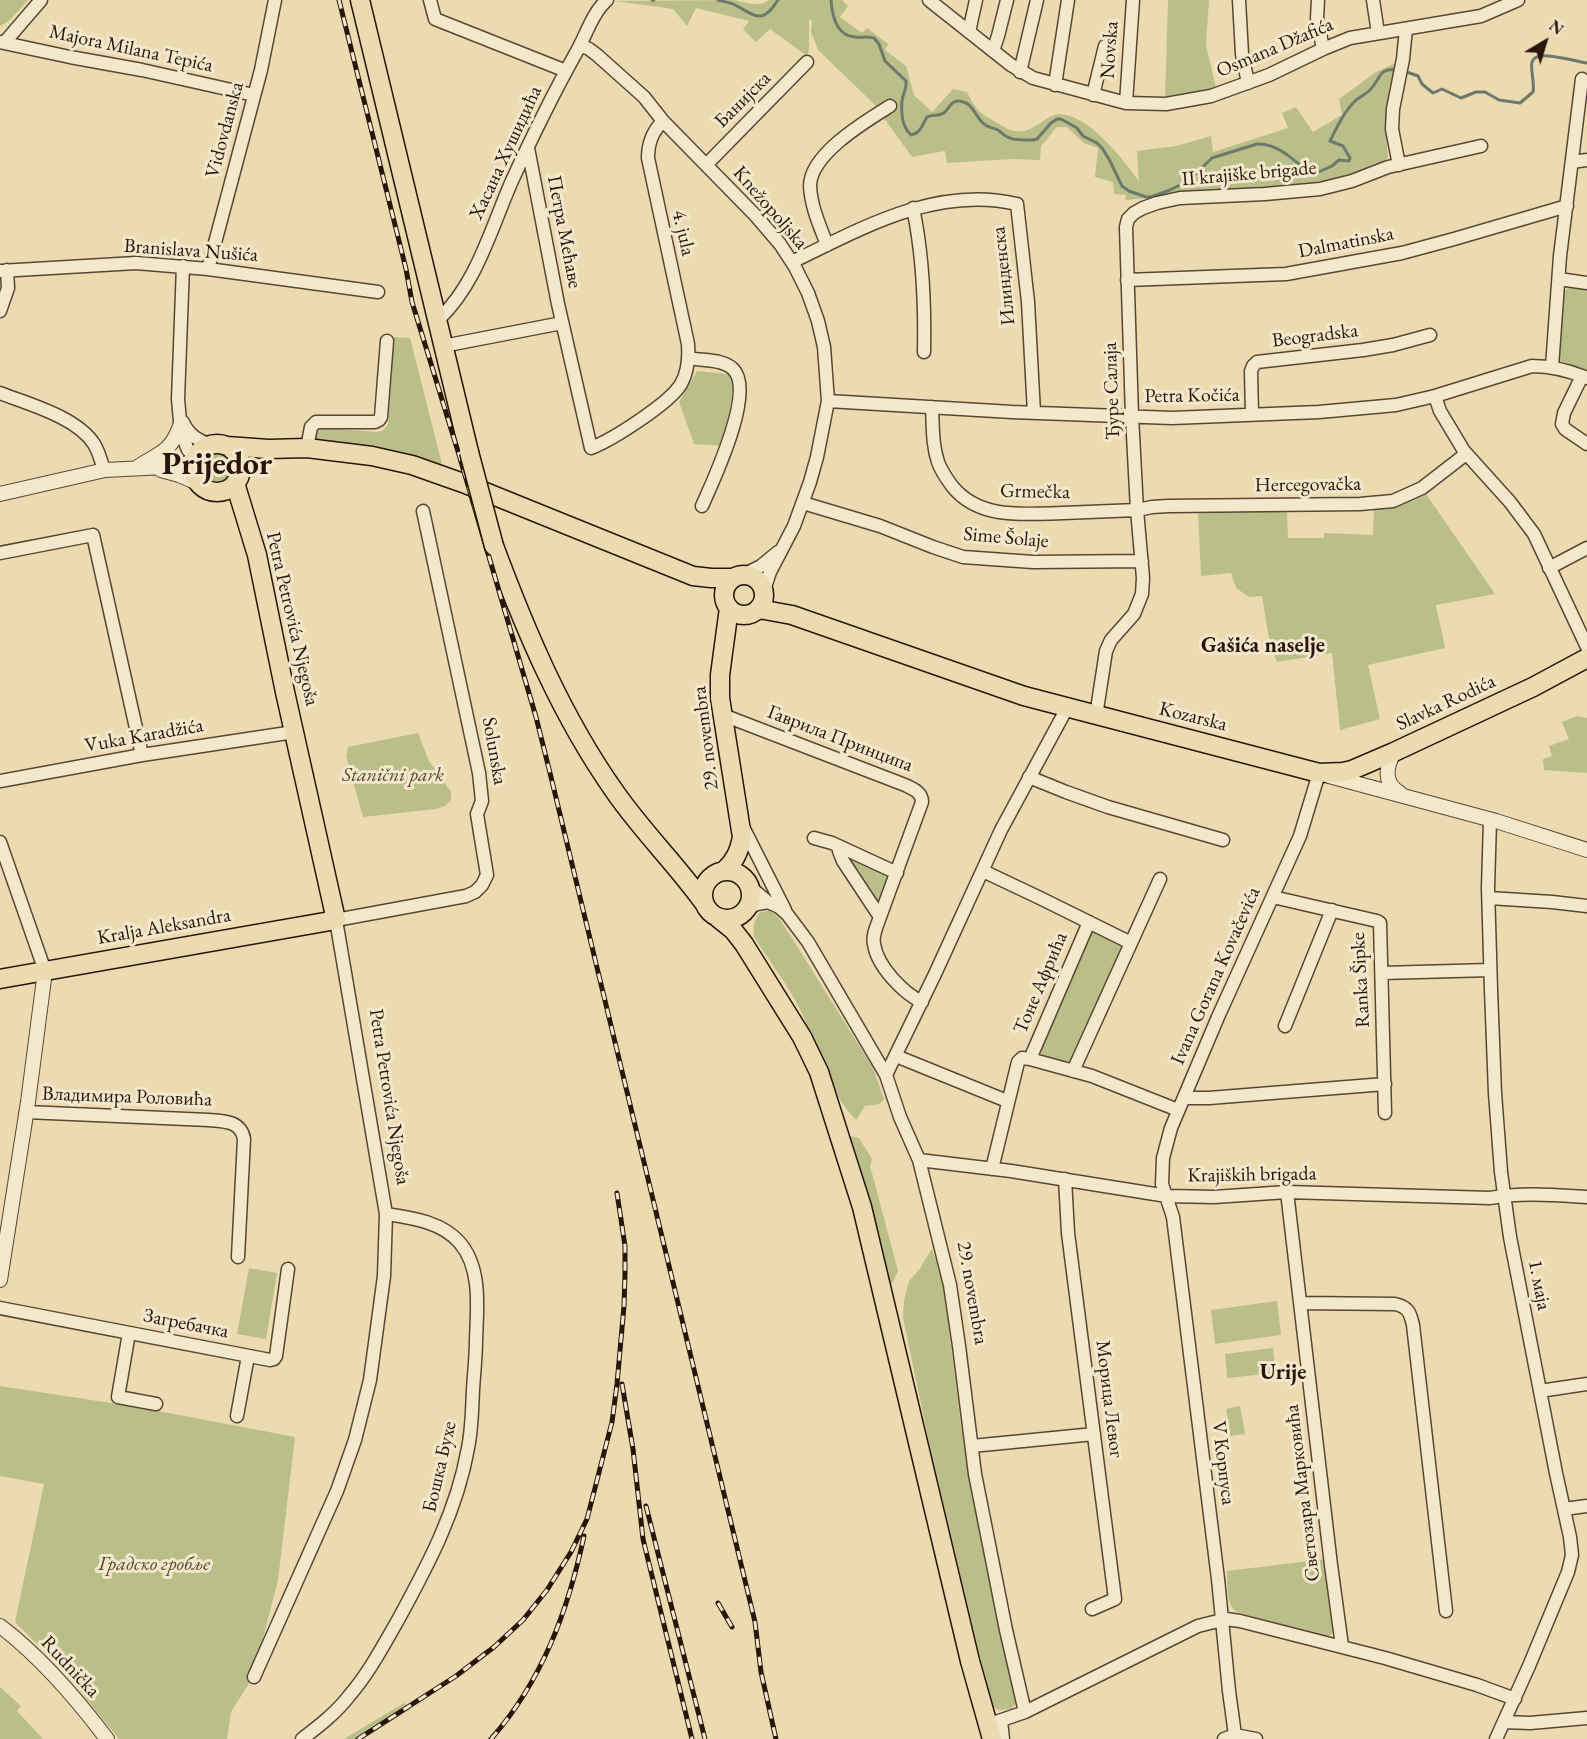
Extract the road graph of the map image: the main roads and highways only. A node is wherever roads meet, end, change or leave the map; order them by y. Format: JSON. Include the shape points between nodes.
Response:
{"nodes":[{"id":1,"x":360,"y":0,"type":"edge"},
{"id":2,"x":218,"y":446,"type":"junction"},
{"id":3,"x":267,"y":449,"type":"junction"},
{"id":4,"x":238,"y":477,"type":"junction"},
{"id":5,"x":207,"y":488,"type":"junction"},
{"id":6,"x":243,"y":512,"type":"junction"},
{"id":7,"x":693,"y":576,"type":"junction"},
{"id":8,"x":738,"y":576,"type":"junction"},
{"id":9,"x":760,"y":602,"type":"junction"},
{"id":10,"x":727,"y":605,"type":"junction"},
{"id":11,"x":725,"y":646,"type":"junction"},
{"id":12,"x":1587,"y":658,"type":"edge"},
{"id":13,"x":1319,"y":773,"type":"joint"},
{"id":14,"x":740,"y":849,"type":"junction"},
{"id":15,"x":678,"y":870,"type":"junction"},
{"id":16,"x":717,"y":874,"type":"junction"},
{"id":17,"x":747,"y":883,"type":"junction"},
{"id":18,"x":704,"y":903,"type":"junction"},
{"id":19,"x":744,"y":912,"type":"junction"},
{"id":20,"x":718,"y":918,"type":"junction"},
{"id":21,"x":336,"y":920,"type":"joint"},
{"id":22,"x":744,"y":944,"type":"junction"},
{"id":23,"x":0,"y":979,"type":"edge"},
{"id":24,"x":993,"y":1728,"type":"edge"}],
"edges":[{"from":1,"to":15,"type":"main road","bridge":true,"via":[[494,546],[533,646],[591,756]]},
{"from":2,"to":3,"type":"main road"},
{"from":2,"to":4,"type":"main road","via":[[236,453],[240,463]]},
{"from":2,"to":5,"type":"main road","via":[[203,448],[195,459],[194,474]]},
{"from":3,"to":4,"type":"main road","via":[[254,456]]},
{"from":3,"to":7,"type":"main road","via":[[307,448],[412,465]]},
{"from":4,"to":5,"type":"main road","via":[[226,489]]},
{"from":4,"to":6,"type":"main road","name":"Petra Petrovića Njegoša"},
{"from":5,"to":6,"type":"main road","name":"Petra Petrovića Njegoša"},
{"from":6,"to":21,"type":"main road","name":"Petra Petrovića Njegoša","via":[[257,555]]},
{"from":7,"to":8,"type":"main road"},
{"from":7,"to":10,"type":"main road"},
{"from":8,"to":9,"type":"main road","via":[[757,579],[761,584]]},
{"from":8,"to":10,"type":"main road","via":[[725,589]]},
{"from":9,"to":10,"type":"main road","via":[[747,615],[740,615]]},
{"from":9,"to":11,"type":"main road"},
{"from":9,"to":13,"type":"main road","name":"Kozarska","via":[[1024,696]]},
{"from":10,"to":11,"type":"main road","name":"29. novembra"},
{"from":11,"to":14,"type":"main road","name":"29. novembra","via":[[720,698],[741,824]]},
{"from":12,"to":13,"type":"main road","name":"Slavka Rodića","via":[[1394,752],[1352,770]]},
{"from":14,"to":16,"type":"main road","via":[[733,863]]},
{"from":14,"to":17,"type":"main road","name":"29. novembra"},
{"from":15,"to":16,"type":"main road","via":[[696,876]]},
{"from":15,"to":18,"type":"main road"},
{"from":16,"to":17,"type":"main road","via":[[739,874]]},
{"from":16,"to":18,"type":"main road","via":[[705,885]]},
{"from":17,"to":19,"type":"main road","via":[[751,894]]},
{"from":18,"to":20,"type":"main road"},
{"from":19,"to":20,"type":"main road","via":[[734,919]]},
{"from":19,"to":22,"type":"main road"},
{"from":20,"to":22,"type":"main road"},
{"from":21,"to":23,"type":"main road","name":"Kralja Aleksandra"},
{"from":22,"to":24,"type":"main road","via":[[802,1037],[819,1072],[862,1208],[970,1660]]}]}
